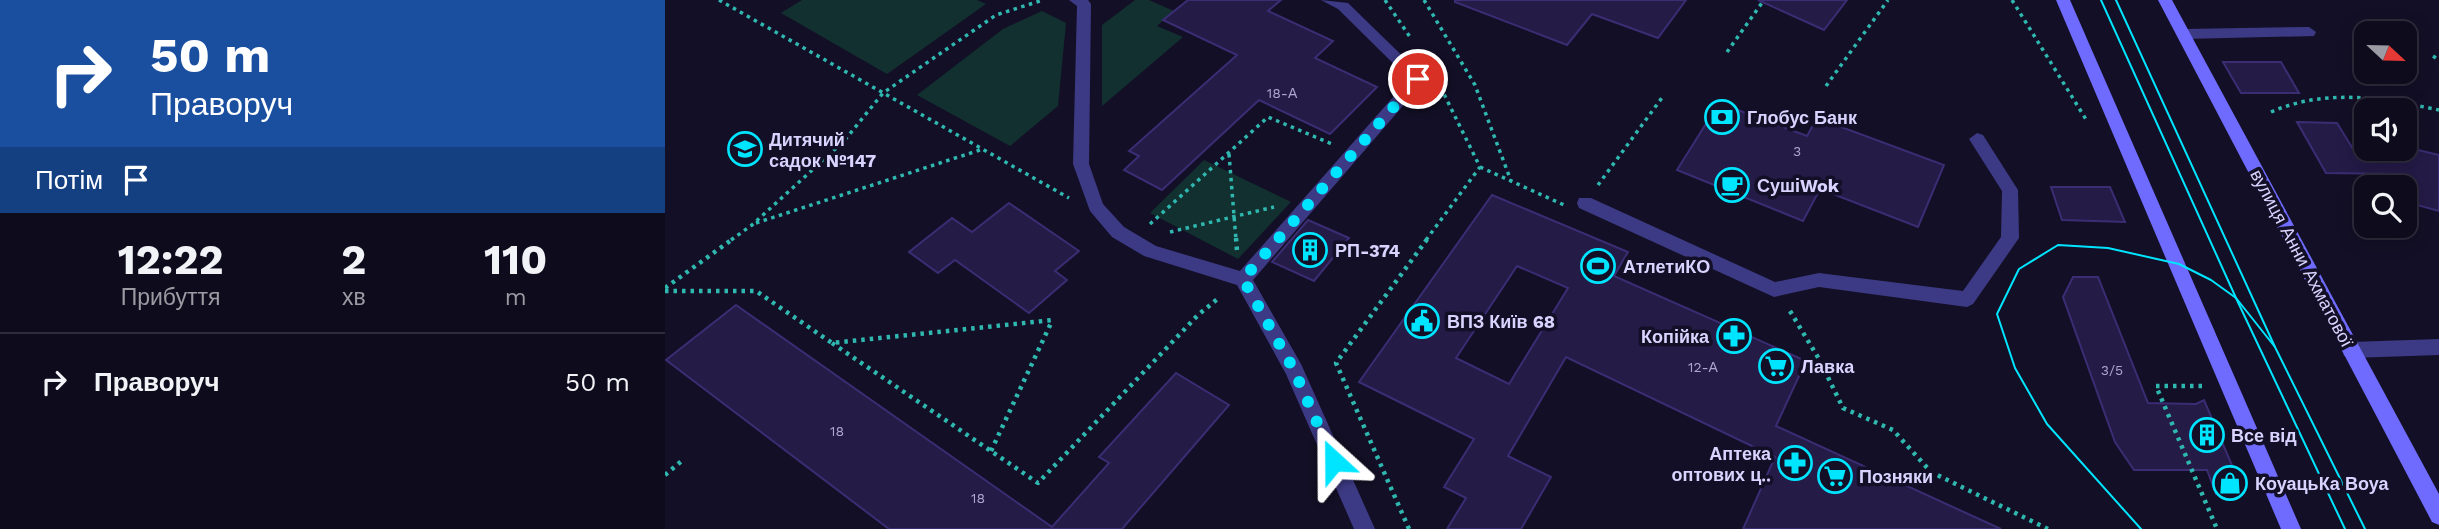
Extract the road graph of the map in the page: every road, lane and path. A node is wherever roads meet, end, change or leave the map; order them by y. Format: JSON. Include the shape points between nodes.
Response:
{"nodes":[{"id":1,"x":719,"y":0,"type":"edge"},
{"id":2,"x":1044,"y":0,"type":"edge"},
{"id":3,"x":1076,"y":0,"type":"edge"},
{"id":4,"x":1328,"y":0,"type":"edge"},
{"id":5,"x":1385,"y":0,"type":"edge"},
{"id":6,"x":1424,"y":0,"type":"edge"},
{"id":7,"x":1763,"y":0,"type":"edge"},
{"id":8,"x":1888,"y":0,"type":"edge"},
{"id":9,"x":2012,"y":0,"type":"edge"},
{"id":10,"x":2063,"y":0,"type":"edge"},
{"id":11,"x":2165,"y":0,"type":"edge"},
{"id":12,"x":2309,"y":32,"type":"dead end"},
{"id":13,"x":2184,"y":34,"type":"junction"},
{"id":14,"x":1415,"y":44,"type":"dead end"},
{"id":15,"x":1727,"y":52,"type":"dead end"},
{"id":16,"x":2433,"y":56,"type":"dead end"},
{"id":17,"x":2439,"y":60,"type":"edge"},
{"id":18,"x":1435,"y":77,"type":"dead end"},
{"id":19,"x":1826,"y":86,"type":"dead end"},
{"id":20,"x":883,"y":93,"type":"junction"},
{"id":21,"x":1664,"y":95,"type":"dead end"},
{"id":22,"x":2439,"y":110,"type":"edge"},
{"id":23,"x":2271,"y":112,"type":"dead end"},
{"id":24,"x":2088,"y":122,"type":"dead end"},
{"id":25,"x":1977,"y":139,"type":"dead end"},
{"id":26,"x":983,"y":149,"type":"junction"},
{"id":27,"x":1353,"y":153,"type":"junction"},
{"id":28,"x":1229,"y":154,"type":"junction"},
{"id":29,"x":1480,"y":167,"type":"junction"},
{"id":30,"x":1512,"y":182,"type":"junction"},
{"id":31,"x":1315,"y":195,"type":"junction"},
{"id":32,"x":1585,"y":203,"type":"junction"},
{"id":33,"x":1234,"y":217,"type":"junction"},
{"id":34,"x":1103,"y":218,"type":"junction"},
{"id":35,"x":752,"y":225,"type":"junction"},
{"id":36,"x":1131,"y":241,"type":"junction"},
{"id":37,"x":1243,"y":279,"type":"junction"},
{"id":38,"x":665,"y":289,"type":"edge"},
{"id":39,"x":1787,"y":306,"type":"dead end"},
{"id":40,"x":832,"y":343,"type":"junction"},
{"id":41,"x":2439,"y":347,"type":"edge"},
{"id":42,"x":2351,"y":350,"type":"junction"},
{"id":43,"x":2202,"y":386,"type":"dead end"},
{"id":44,"x":991,"y":451,"type":"junction"},
{"id":45,"x":684,"y":459,"type":"dead end"},
{"id":46,"x":665,"y":475,"type":"edge"},
{"id":47,"x":2439,"y":515,"type":"edge"},
{"id":48,"x":1365,"y":529,"type":"edge"},
{"id":49,"x":1409,"y":529,"type":"edge"},
{"id":50,"x":2048,"y":529,"type":"edge"},
{"id":51,"x":2217,"y":529,"type":"edge"},
{"id":52,"x":2291,"y":529,"type":"edge"}],
"edges":[{"from":1,"to":20,"type":"path"},
{"from":2,"to":20,"type":"path","via":[[996,15]]},
{"from":3,"to":34,"type":"lane","via":[[1084,4],[1081,164]]},
{"from":4,"to":27,"type":"lane","via":[[1343,6],[1418,79]]},
{"from":5,"to":14,"type":"path"},
{"from":6,"to":30,"type":"path","via":[[1475,85]]},
{"from":7,"to":15,"type":"path"},
{"from":8,"to":19,"type":"path"},
{"from":9,"to":24,"type":"path"},
{"from":10,"to":52,"type":"main road"},
{"from":11,"to":13,"type":"main road","name":"вулиця Анни Ахматової"},
{"from":12,"to":13,"type":"lane"},
{"from":13,"to":42,"type":"main road","name":"вулиця Анни Ахматової"},
{"from":16,"to":17,"type":"path"},
{"from":18,"to":29,"type":"path"},
{"from":20,"to":26,"type":"path"},
{"from":20,"to":35,"type":"path","via":[[844,141]]},
{"from":21,"to":32,"type":"path"},
{"from":22,"to":23,"type":"path","via":[[2361,97],[2288,102]]},
{"from":25,"to":32,"type":"lane","via":[[2010,190],[2010,238],[1967,299],[1819,280],[1774,290]]},
{"from":26,"to":34,"type":"path"},
{"from":26,"to":35,"type":"path"},
{"from":27,"to":28,"type":"path","via":[[1268,117]]},
{"from":27,"to":31,"type":"lane"},
{"from":28,"to":33,"type":"path"},
{"from":28,"to":36,"type":"path"},
{"from":29,"to":30,"type":"path"},
{"from":29,"to":49,"type":"path","via":[[1336,363]]},
{"from":30,"to":32,"type":"path","via":[[1580,211]]},
{"from":31,"to":33,"type":"path"},
{"from":31,"to":37,"type":"lane"},
{"from":33,"to":36,"type":"path"},
{"from":33,"to":37,"type":"path"},
{"from":34,"to":36,"type":"lane"},
{"from":35,"to":38,"type":"path"},
{"from":36,"to":37,"type":"lane"},
{"from":37,"to":44,"type":"path","via":[[1198,315],[1038,483]]},
{"from":37,"to":48,"type":"lane","via":[[1294,370]]},
{"from":38,"to":40,"type":"path","via":[[756,291]]},
{"from":39,"to":50,"type":"path","via":[[1843,408],[1893,430],[1931,472]]},
{"from":40,"to":44,"type":"path"},
{"from":40,"to":44,"type":"path","via":[[1053,320]]},
{"from":41,"to":42,"type":"lane"},
{"from":42,"to":47,"type":"main road","name":"вулиця Анни Ахматової"},
{"from":43,"to":51,"type":"path","via":[[2156,386]]},
{"from":45,"to":46,"type":"path"}]}
